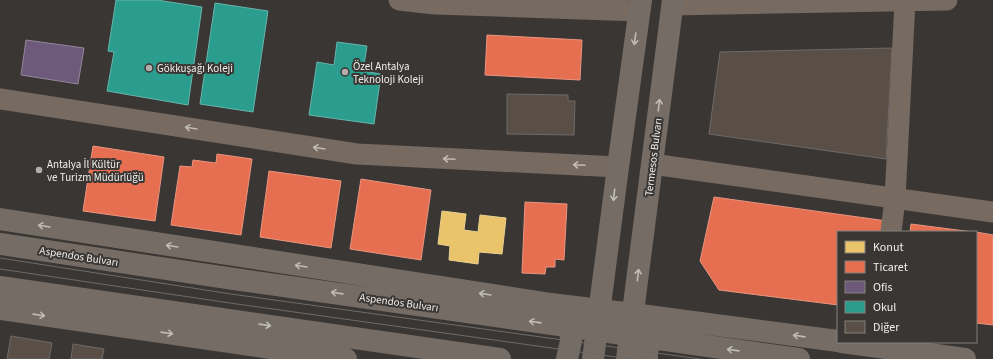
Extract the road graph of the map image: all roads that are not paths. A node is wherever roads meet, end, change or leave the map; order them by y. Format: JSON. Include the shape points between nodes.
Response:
{"nodes":[{"id":1,"x":399,"y":0,"type":"edge"},
{"id":2,"x":948,"y":0,"type":"edge"},
{"id":3,"x":905,"y":1,"type":"junction"},
{"id":4,"x":672,"y":3,"type":"edge"},
{"id":5,"x":635,"y":4,"type":"edge"},
{"id":6,"x":0,"y":99,"type":"edge"},
{"id":7,"x":652,"y":164,"type":"junction"},
{"id":8,"x":618,"y":168,"type":"junction"},
{"id":9,"x":895,"y":199,"type":"junction"},
{"id":10,"x":993,"y":212,"type":"edge"},
{"id":11,"x":0,"y":219,"type":"edge"},
{"id":12,"x":890,"y":231,"type":"edge"},
{"id":13,"x":0,"y":244,"type":"edge"},
{"id":14,"x":0,"y":287,"type":"edge"},
{"id":15,"x":551,"y":304,"type":"junction"},
{"id":16,"x":0,"y":309,"type":"edge"},
{"id":17,"x":599,"y":310,"type":"junction"},
{"id":18,"x":633,"y":314,"type":"junction"},
{"id":19,"x":679,"y":320,"type":"junction"},
{"id":20,"x":837,"y":342,"type":"edge"},
{"id":21,"x":858,"y":343,"type":"edge"},
{"id":22,"x":875,"y":344,"type":"edge"},
{"id":23,"x":346,"y":359,"type":"edge"},
{"id":24,"x":500,"y":359,"type":"edge"},
{"id":25,"x":567,"y":359,"type":"edge"},
{"id":26,"x":593,"y":359,"type":"edge"},
{"id":27,"x":627,"y":359,"type":"edge"},
{"id":28,"x":647,"y":359,"type":"edge"},
{"id":29,"x":799,"y":359,"type":"edge"},
{"id":30,"x":965,"y":359,"type":"edge"}],
"edges":[{"from":1,"to":5,"type":"street","via":[[435,4]]},
{"from":2,"to":3,"type":"street"},
{"from":3,"to":4,"type":"street"},
{"from":3,"to":9,"type":"street"},
{"from":7,"to":4,"type":"main road","name":"Termesos Bulvarı","one_way":true},
{"from":5,"to":8,"type":"main road","one_way":true},
{"from":8,"to":6,"type":"street","one_way":true,"via":[[357,154]]},
{"from":7,"to":9,"type":"street"},
{"from":18,"to":7,"type":"main road","name":"Termesos Bulvarı","one_way":true},
{"from":8,"to":17,"type":"main road","one_way":true},
{"from":9,"to":10,"type":"street"},
{"from":9,"to":12,"type":"street"},
{"from":15,"to":11,"type":"main road","one_way":true},
{"from":29,"to":13,"type":"main road","name":"Aspendos Bulvarı","one_way":true},
{"from":14,"to":24,"type":"main road","one_way":true},
{"from":15,"to":17,"type":"main road"},
{"from":15,"to":25,"type":"main road","via":[[569,317],[571,341]]},
{"from":16,"to":23,"type":"main road","one_way":true},
{"from":17,"to":18,"type":"main road"},
{"from":17,"to":26,"type":"main road"},
{"from":18,"to":19,"type":"main road"},
{"from":18,"to":27,"type":"main road","name":"Termesos Bulvarı"},
{"from":20,"to":19,"type":"main road","one_way":true},
{"from":19,"to":28,"type":"main road","via":[[659,328],[647,349]]},
{"from":21,"to":22,"type":"main road"},
{"from":22,"to":30,"type":"main road"}]}
